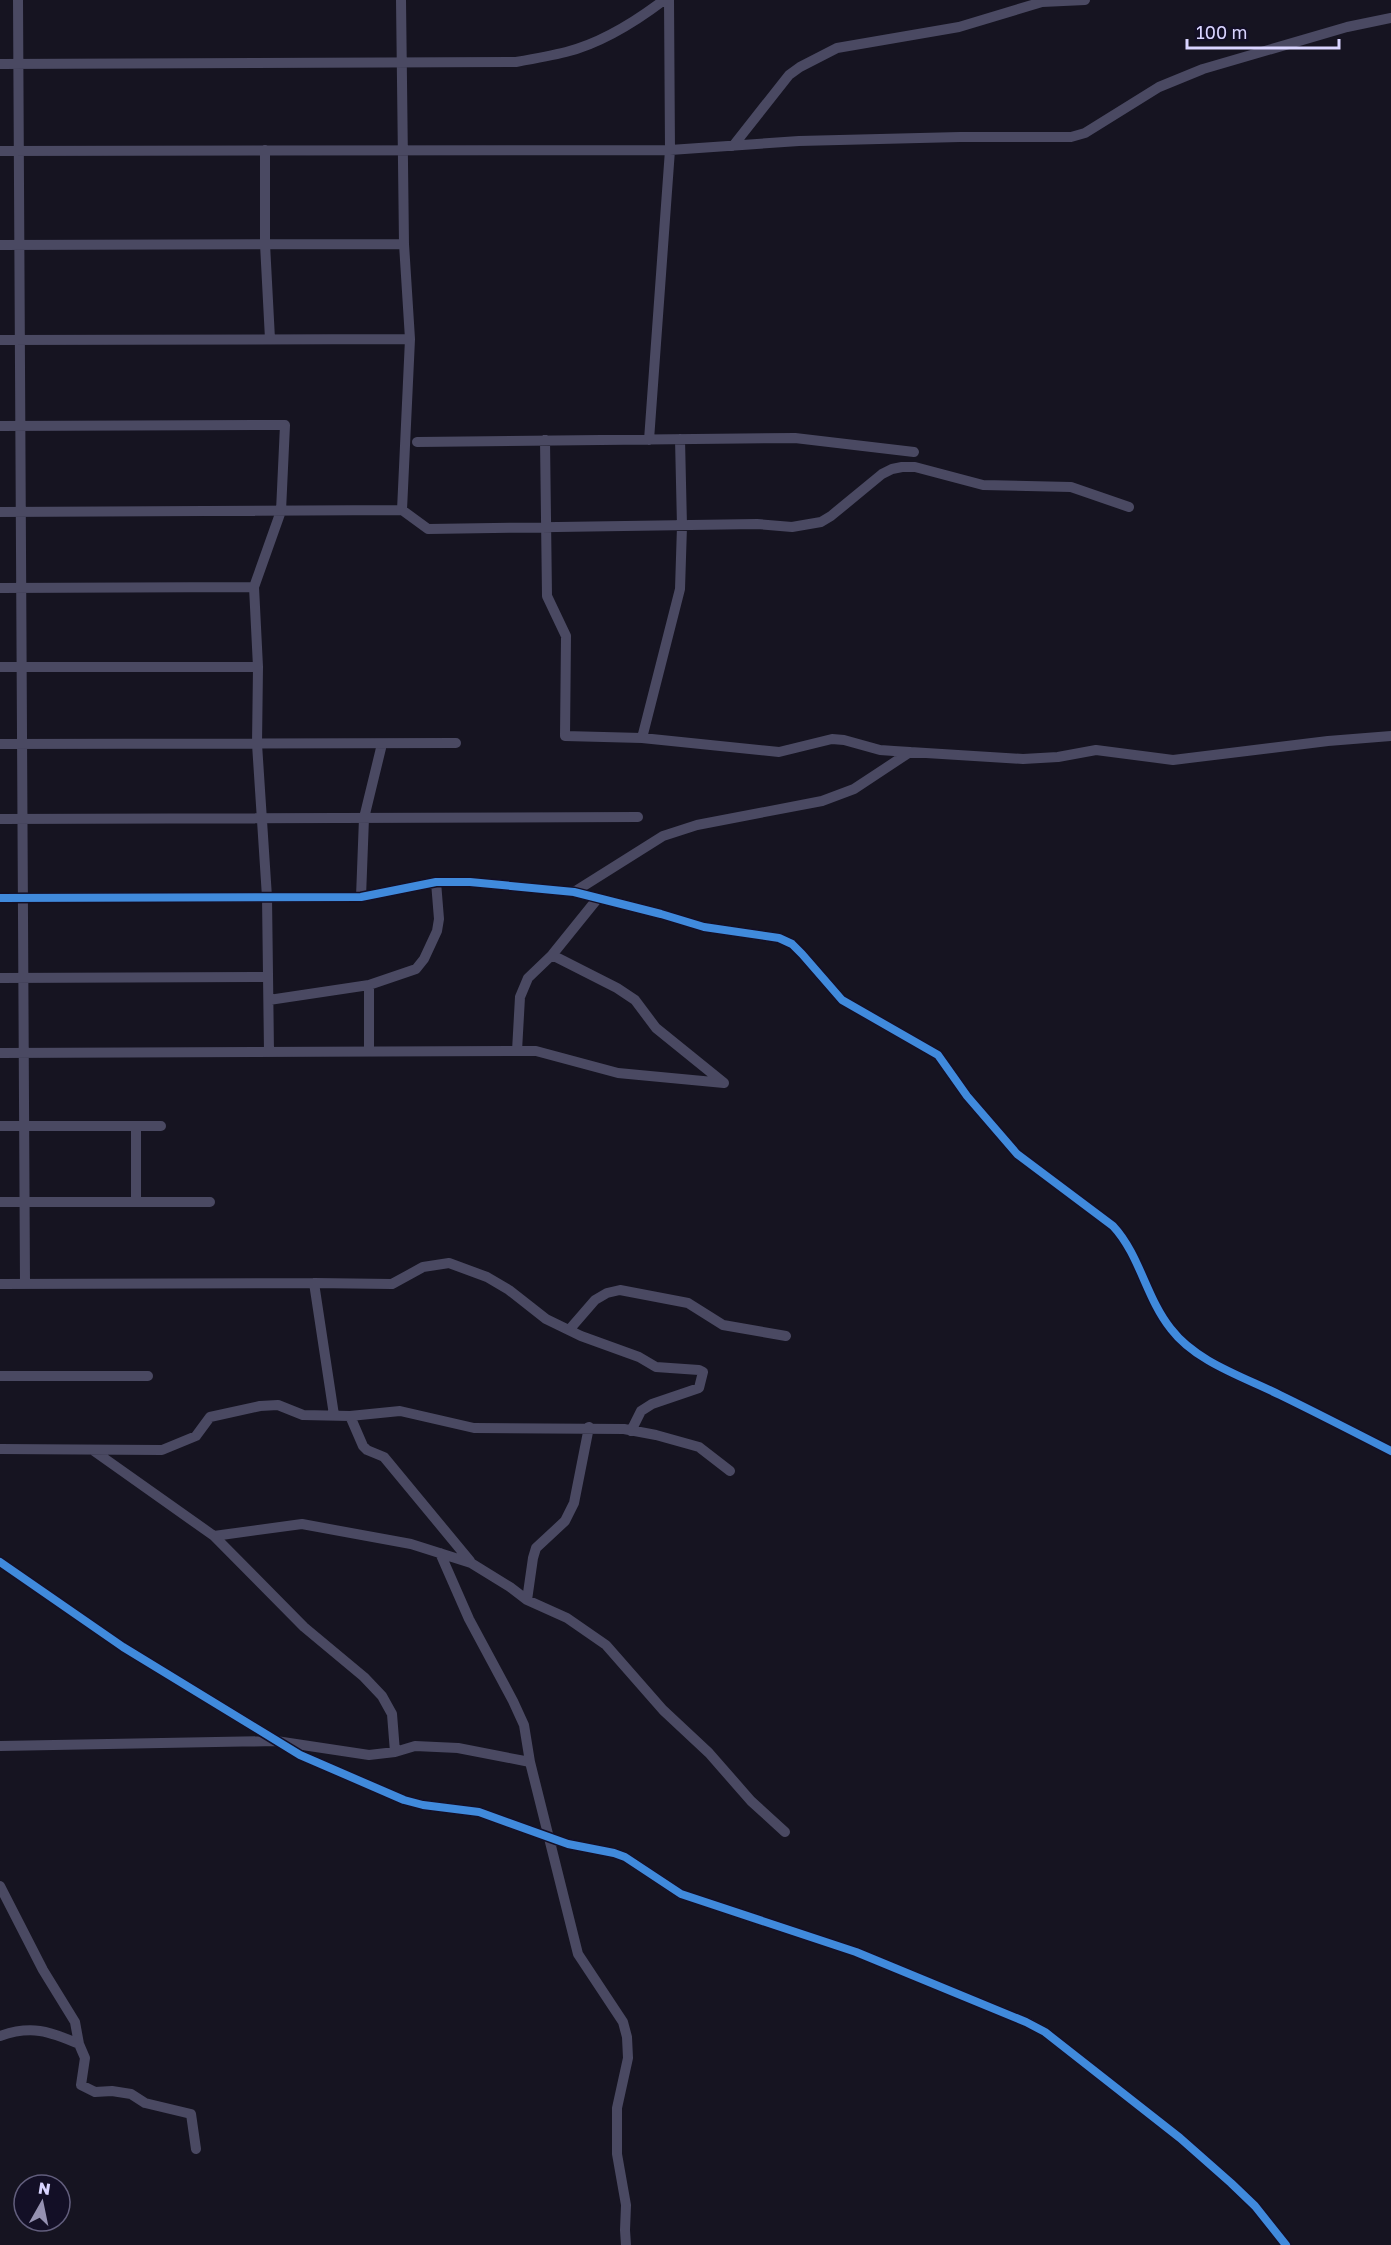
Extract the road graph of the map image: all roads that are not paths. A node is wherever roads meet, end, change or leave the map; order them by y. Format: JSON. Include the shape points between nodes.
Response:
{"nodes":[{"id":1,"x":18,"y":0,"type":"edge"},
{"id":2,"x":401,"y":0,"type":"edge"},
{"id":3,"x":664,"y":0,"type":"edge"},
{"id":4,"x":669,"y":0,"type":"edge"},
{"id":5,"x":1085,"y":0,"type":"edge"},
{"id":6,"x":1391,"y":18,"type":"edge"},
{"id":7,"x":403,"y":63,"type":"junction"},
{"id":8,"x":0,"y":64,"type":"edge"},
{"id":9,"x":19,"y":64,"type":"junction"},
{"id":10,"x":733,"y":147,"type":"junction"},
{"id":11,"x":404,"y":149,"type":"junction"},
{"id":12,"x":265,"y":150,"type":"junction"},
{"id":13,"x":670,"y":150,"type":"junction"},
{"id":14,"x":0,"y":151,"type":"edge"},
{"id":15,"x":20,"y":151,"type":"junction"},
{"id":16,"x":265,"y":244,"type":"junction"},
{"id":17,"x":404,"y":244,"type":"junction"},
{"id":18,"x":0,"y":245,"type":"edge"},
{"id":19,"x":20,"y":245,"type":"junction"},
{"id":20,"x":270,"y":339,"type":"junction"},
{"id":21,"x":410,"y":339,"type":"junction"},
{"id":22,"x":0,"y":340,"type":"edge"},
{"id":23,"x":20,"y":340,"type":"junction"},
{"id":24,"x":0,"y":426,"type":"edge"},
{"id":25,"x":21,"y":426,"type":"junction"},
{"id":26,"x":680,"y":439,"type":"junction"},
{"id":27,"x":649,"y":440,"type":"junction"},
{"id":28,"x":545,"y":441,"type":"junction"},
{"id":29,"x":417,"y":442,"type":"dead end"},
{"id":30,"x":914,"y":452,"type":"dead end"},
{"id":31,"x":1129,"y":507,"type":"dead end"},
{"id":32,"x":402,"y":510,"type":"junction"},
{"id":33,"x":281,"y":511,"type":"junction"},
{"id":34,"x":0,"y":512,"type":"edge"},
{"id":35,"x":21,"y":512,"type":"junction"},
{"id":36,"x":682,"y":526,"type":"junction"},
{"id":37,"x":546,"y":528,"type":"junction"},
{"id":38,"x":254,"y":587,"type":"junction"},
{"id":39,"x":0,"y":588,"type":"edge"},
{"id":40,"x":21,"y":588,"type":"junction"},
{"id":41,"x":0,"y":667,"type":"edge"},
{"id":42,"x":258,"y":667,"type":"junction"},
{"id":43,"x":22,"y":668,"type":"junction"},
{"id":44,"x":1391,"y":736,"type":"edge"},
{"id":45,"x":642,"y":738,"type":"junction"},
{"id":46,"x":456,"y":743,"type":"dead end"},
{"id":47,"x":0,"y":744,"type":"edge"},
{"id":48,"x":257,"y":744,"type":"junction"},
{"id":49,"x":382,"y":744,"type":"junction"},
{"id":50,"x":22,"y":745,"type":"junction"},
{"id":51,"x":910,"y":752,"type":"junction"},
{"id":52,"x":638,"y":817,"type":"dead end"},
{"id":53,"x":262,"y":818,"type":"junction"},
{"id":54,"x":364,"y":818,"type":"junction"},
{"id":55,"x":0,"y":819,"type":"edge"},
{"id":56,"x":22,"y":819,"type":"junction"},
{"id":57,"x":436,"y":882,"type":"junction"},
{"id":58,"x":574,"y":892,"type":"junction"},
{"id":59,"x":267,"y":897,"type":"junction"},
{"id":60,"x":361,"y":897,"type":"junction"},
{"id":61,"x":0,"y":898,"type":"edge"},
{"id":62,"x":23,"y":898,"type":"junction"},
{"id":63,"x":598,"y":898,"type":"junction"},
{"id":64,"x":552,"y":955,"type":"junction"},
{"id":65,"x":268,"y":977,"type":"junction"},
{"id":66,"x":0,"y":978,"type":"edge"},
{"id":67,"x":23,"y":978,"type":"junction"},
{"id":68,"x":369,"y":985,"type":"junction"},
{"id":69,"x":269,"y":1000,"type":"junction"},
{"id":70,"x":516,"y":1051,"type":"junction"},
{"id":71,"x":269,"y":1052,"type":"junction"},
{"id":72,"x":369,"y":1052,"type":"junction"},
{"id":73,"x":0,"y":1053,"type":"edge"},
{"id":74,"x":24,"y":1053,"type":"junction"},
{"id":75,"x":0,"y":1126,"type":"edge"},
{"id":76,"x":24,"y":1126,"type":"junction"},
{"id":77,"x":136,"y":1126,"type":"junction"},
{"id":78,"x":161,"y":1126,"type":"dead end"},
{"id":79,"x":0,"y":1202,"type":"edge"},
{"id":80,"x":24,"y":1202,"type":"junction"},
{"id":81,"x":136,"y":1202,"type":"junction"},
{"id":82,"x":210,"y":1202,"type":"dead end"},
{"id":83,"x":314,"y":1283,"type":"junction"},
{"id":84,"x":0,"y":1284,"type":"edge"},
{"id":85,"x":25,"y":1284,"type":"junction"},
{"id":86,"x":569,"y":1330,"type":"junction"},
{"id":87,"x":786,"y":1336,"type":"dead end"},
{"id":88,"x":0,"y":1376,"type":"edge"},
{"id":89,"x":148,"y":1376,"type":"dead end"},
{"id":90,"x":334,"y":1415,"type":"junction"},
{"id":91,"x":350,"y":1416,"type":"junction"},
{"id":92,"x":589,"y":1428,"type":"junction"},
{"id":93,"x":631,"y":1431,"type":"junction"},
{"id":94,"x":0,"y":1449,"type":"edge"},
{"id":95,"x":94,"y":1451,"type":"junction"},
{"id":96,"x":1391,"y":1451,"type":"edge"},
{"id":97,"x":730,"y":1471,"type":"dead end"},
{"id":98,"x":214,"y":1536,"type":"junction"},
{"id":99,"x":440,"y":1553,"type":"junction"},
{"id":100,"x":0,"y":1562,"type":"edge"},
{"id":101,"x":471,"y":1563,"type":"junction"},
{"id":102,"x":527,"y":1600,"type":"junction"},
{"id":103,"x":276,"y":1741,"type":"junction"},
{"id":104,"x":0,"y":1746,"type":"edge"},
{"id":105,"x":395,"y":1752,"type":"junction"},
{"id":106,"x":530,"y":1762,"type":"junction"},
{"id":107,"x":785,"y":1832,"type":"dead end"},
{"id":108,"x":549,"y":1838,"type":"junction"},
{"id":109,"x":0,"y":1886,"type":"edge"},
{"id":110,"x":0,"y":2036,"type":"edge"},
{"id":111,"x":79,"y":2044,"type":"junction"},
{"id":112,"x":196,"y":2149,"type":"dead end"},
{"id":113,"x":626,"y":2245,"type":"edge"},
{"id":114,"x":1286,"y":2245,"type":"edge"}],
"edges":[{"from":1,"to":9,"type":"street"},
{"from":2,"to":7,"type":"street"},
{"from":3,"to":7,"type":"street","via":[[637,20],[568,52],[516,62]]},
{"from":4,"to":13,"type":"street"},
{"from":5,"to":10,"type":"street","via":[[1042,2],[959,27],[837,48],[789,75]]},
{"from":6,"to":10,"type":"street","via":[[1203,69],[1159,87],[1085,133],[1071,137],[960,136]]},
{"from":7,"to":9,"type":"street"},
{"from":7,"to":11,"type":"street"},
{"from":8,"to":9,"type":"street"},
{"from":9,"to":15,"type":"street"},
{"from":10,"to":13,"type":"street"},
{"from":11,"to":12,"type":"street"},
{"from":11,"to":13,"type":"street"},
{"from":11,"to":17,"type":"street"},
{"from":12,"to":15,"type":"street"},
{"from":12,"to":16,"type":"street"},
{"from":13,"to":27,"type":"street"},
{"from":14,"to":15,"type":"street"},
{"from":15,"to":19,"type":"street"},
{"from":16,"to":17,"type":"street"},
{"from":16,"to":19,"type":"street"},
{"from":16,"to":20,"type":"street"},
{"from":17,"to":21,"type":"street"},
{"from":18,"to":19,"type":"street"},
{"from":19,"to":23,"type":"street"},
{"from":20,"to":21,"type":"street"},
{"from":20,"to":23,"type":"street"},
{"from":21,"to":32,"type":"street"},
{"from":22,"to":23,"type":"street"},
{"from":23,"to":25,"type":"street"},
{"from":24,"to":25,"type":"street"},
{"from":25,"to":33,"type":"street","via":[[285,425]]},
{"from":25,"to":35,"type":"street"},
{"from":26,"to":27,"type":"street"},
{"from":26,"to":30,"type":"street","via":[[795,438]]},
{"from":26,"to":36,"type":"street"},
{"from":27,"to":28,"type":"street"},
{"from":28,"to":29,"type":"street"},
{"from":28,"to":37,"type":"street"},
{"from":31,"to":36,"type":"street","via":[[1071,487],[983,486],[902,467],[882,474],[820,522],[792,527]]},
{"from":32,"to":33,"type":"street"},
{"from":32,"to":37,"type":"street","via":[[428,529]]},
{"from":33,"to":35,"type":"street"},
{"from":33,"to":38,"type":"street"},
{"from":34,"to":35,"type":"street"},
{"from":35,"to":40,"type":"street"},
{"from":36,"to":37,"type":"street"},
{"from":36,"to":45,"type":"street","via":[[680,589]]},
{"from":37,"to":45,"type":"street","via":[[547,596],[566,636],[565,736]]},
{"from":38,"to":40,"type":"street"},
{"from":38,"to":42,"type":"street"},
{"from":39,"to":40,"type":"street"},
{"from":40,"to":43,"type":"street"},
{"from":41,"to":43,"type":"street"},
{"from":42,"to":43,"type":"street"},
{"from":42,"to":48,"type":"street"},
{"from":43,"to":50,"type":"street"},
{"from":44,"to":51,"type":"street","via":[[1173,760],[1096,750],[1023,759]]},
{"from":45,"to":51,"type":"street","via":[[779,752],[832,739]]},
{"from":46,"to":49,"type":"street"},
{"from":47,"to":50,"type":"street"},
{"from":48,"to":49,"type":"street"},
{"from":48,"to":50,"type":"street"},
{"from":48,"to":53,"type":"street"},
{"from":49,"to":54,"type":"street"},
{"from":50,"to":56,"type":"street"},
{"from":51,"to":58,"type":"street","via":[[854,789],[822,801],[707,823],[663,836]]},
{"from":52,"to":54,"type":"street"},
{"from":53,"to":54,"type":"street"},
{"from":53,"to":56,"type":"street"},
{"from":53,"to":59,"type":"street"},
{"from":54,"to":60,"type":"street"},
{"from":55,"to":56,"type":"street"},
{"from":56,"to":62,"type":"street"},
{"from":57,"to":58,"type":"street"},
{"from":57,"to":60,"type":"street"},
{"from":57,"to":68,"type":"street","via":[[437,932],[424,959],[416,969]]},
{"from":58,"to":63,"type":"street"},
{"from":59,"to":60,"type":"street"},
{"from":59,"to":62,"type":"street"},
{"from":59,"to":65,"type":"street"},
{"from":61,"to":62,"type":"street"},
{"from":62,"to":67,"type":"street"},
{"from":63,"to":64,"type":"street"},
{"from":63,"to":96,"type":"street","via":[[682,922],[780,938],[792,944],[842,1000],[938,1054],[967,1096],[1017,1154],[1113,1226],[1124,1238],[1157,1309],[1184,1343],[1216,1364]]},
{"from":64,"to":70,"type":"street","via":[[528,978],[520,997]]},
{"from":64,"to":70,"type":"street","via":[[635,1000],[656,1028],[724,1083],[618,1073],[536,1051]]},
{"from":65,"to":67,"type":"street"},
{"from":65,"to":69,"type":"street"},
{"from":66,"to":67,"type":"street"},
{"from":67,"to":74,"type":"street"},
{"from":68,"to":69,"type":"street"},
{"from":68,"to":72,"type":"street"},
{"from":69,"to":71,"type":"street"},
{"from":70,"to":72,"type":"street"},
{"from":71,"to":72,"type":"street"},
{"from":71,"to":74,"type":"street"},
{"from":73,"to":74,"type":"street"},
{"from":74,"to":76,"type":"street"},
{"from":75,"to":76,"type":"street"},
{"from":76,"to":77,"type":"street"},
{"from":76,"to":80,"type":"street"},
{"from":77,"to":78,"type":"street"},
{"from":77,"to":81,"type":"street"},
{"from":79,"to":80,"type":"street"},
{"from":80,"to":81,"type":"street"},
{"from":80,"to":85,"type":"street"},
{"from":81,"to":82,"type":"street"},
{"from":83,"to":85,"type":"street"},
{"from":83,"to":86,"type":"street","via":[[392,1284],[423,1267],[449,1263],[494,1281],[546,1319]]},
{"from":83,"to":90,"type":"street"},
{"from":84,"to":85,"type":"street"},
{"from":86,"to":87,"type":"street","via":[[596,1300],[620,1290],[688,1303],[723,1324]]},
{"from":86,"to":93,"type":"street","via":[[656,1367],[703,1372],[699,1388],[652,1404],[641,1411]]},
{"from":88,"to":89,"type":"street"},
{"from":90,"to":91,"type":"street"},
{"from":90,"to":95,"type":"street","via":[[303,1415],[278,1405],[260,1406],[210,1417],[196,1436],[162,1450]]},
{"from":91,"to":92,"type":"street","via":[[400,1411],[474,1428]]},
{"from":91,"to":101,"type":"street","via":[[363,1446],[384,1457]]},
{"from":92,"to":93,"type":"street"},
{"from":92,"to":102,"type":"street","via":[[574,1503],[565,1521],[537,1548]]},
{"from":93,"to":97,"type":"street","via":[[699,1447]]},
{"from":94,"to":95,"type":"street"},
{"from":95,"to":98,"type":"street"},
{"from":98,"to":99,"type":"street","via":[[302,1524]]},
{"from":98,"to":105,"type":"street","via":[[304,1628],[382,1696],[392,1714]]},
{"from":99,"to":101,"type":"street"},
{"from":99,"to":106,"type":"street","via":[[524,1725]]},
{"from":100,"to":103,"type":"street","via":[[123,1647]]},
{"from":101,"to":102,"type":"street"},
{"from":102,"to":107,"type":"street","via":[[567,1618],[606,1645],[663,1710]]},
{"from":103,"to":104,"type":"street"},
{"from":103,"to":105,"type":"street","via":[[353,1754]]},
{"from":103,"to":108,"type":"street","via":[[321,1766],[404,1800],[479,1812]]},
{"from":105,"to":106,"type":"street","via":[[415,1746],[458,1748]]},
{"from":106,"to":108,"type":"street"},
{"from":108,"to":113,"type":"street","via":[[578,1954],[622,2022],[627,2037],[628,2058],[617,2108],[617,2154],[626,2205]]},
{"from":108,"to":114,"type":"street","via":[[625,1857],[681,1894],[856,1952],[1045,2032],[1180,2138],[1255,2206]]},
{"from":109,"to":111,"type":"street","via":[[75,2022]]},
{"from":110,"to":111,"type":"street","via":[[18,2030],[39,2030]]},
{"from":111,"to":112,"type":"street","via":[[85,2058],[81,2085],[95,2092],[131,2094],[145,2103],[191,2114]]}]}
